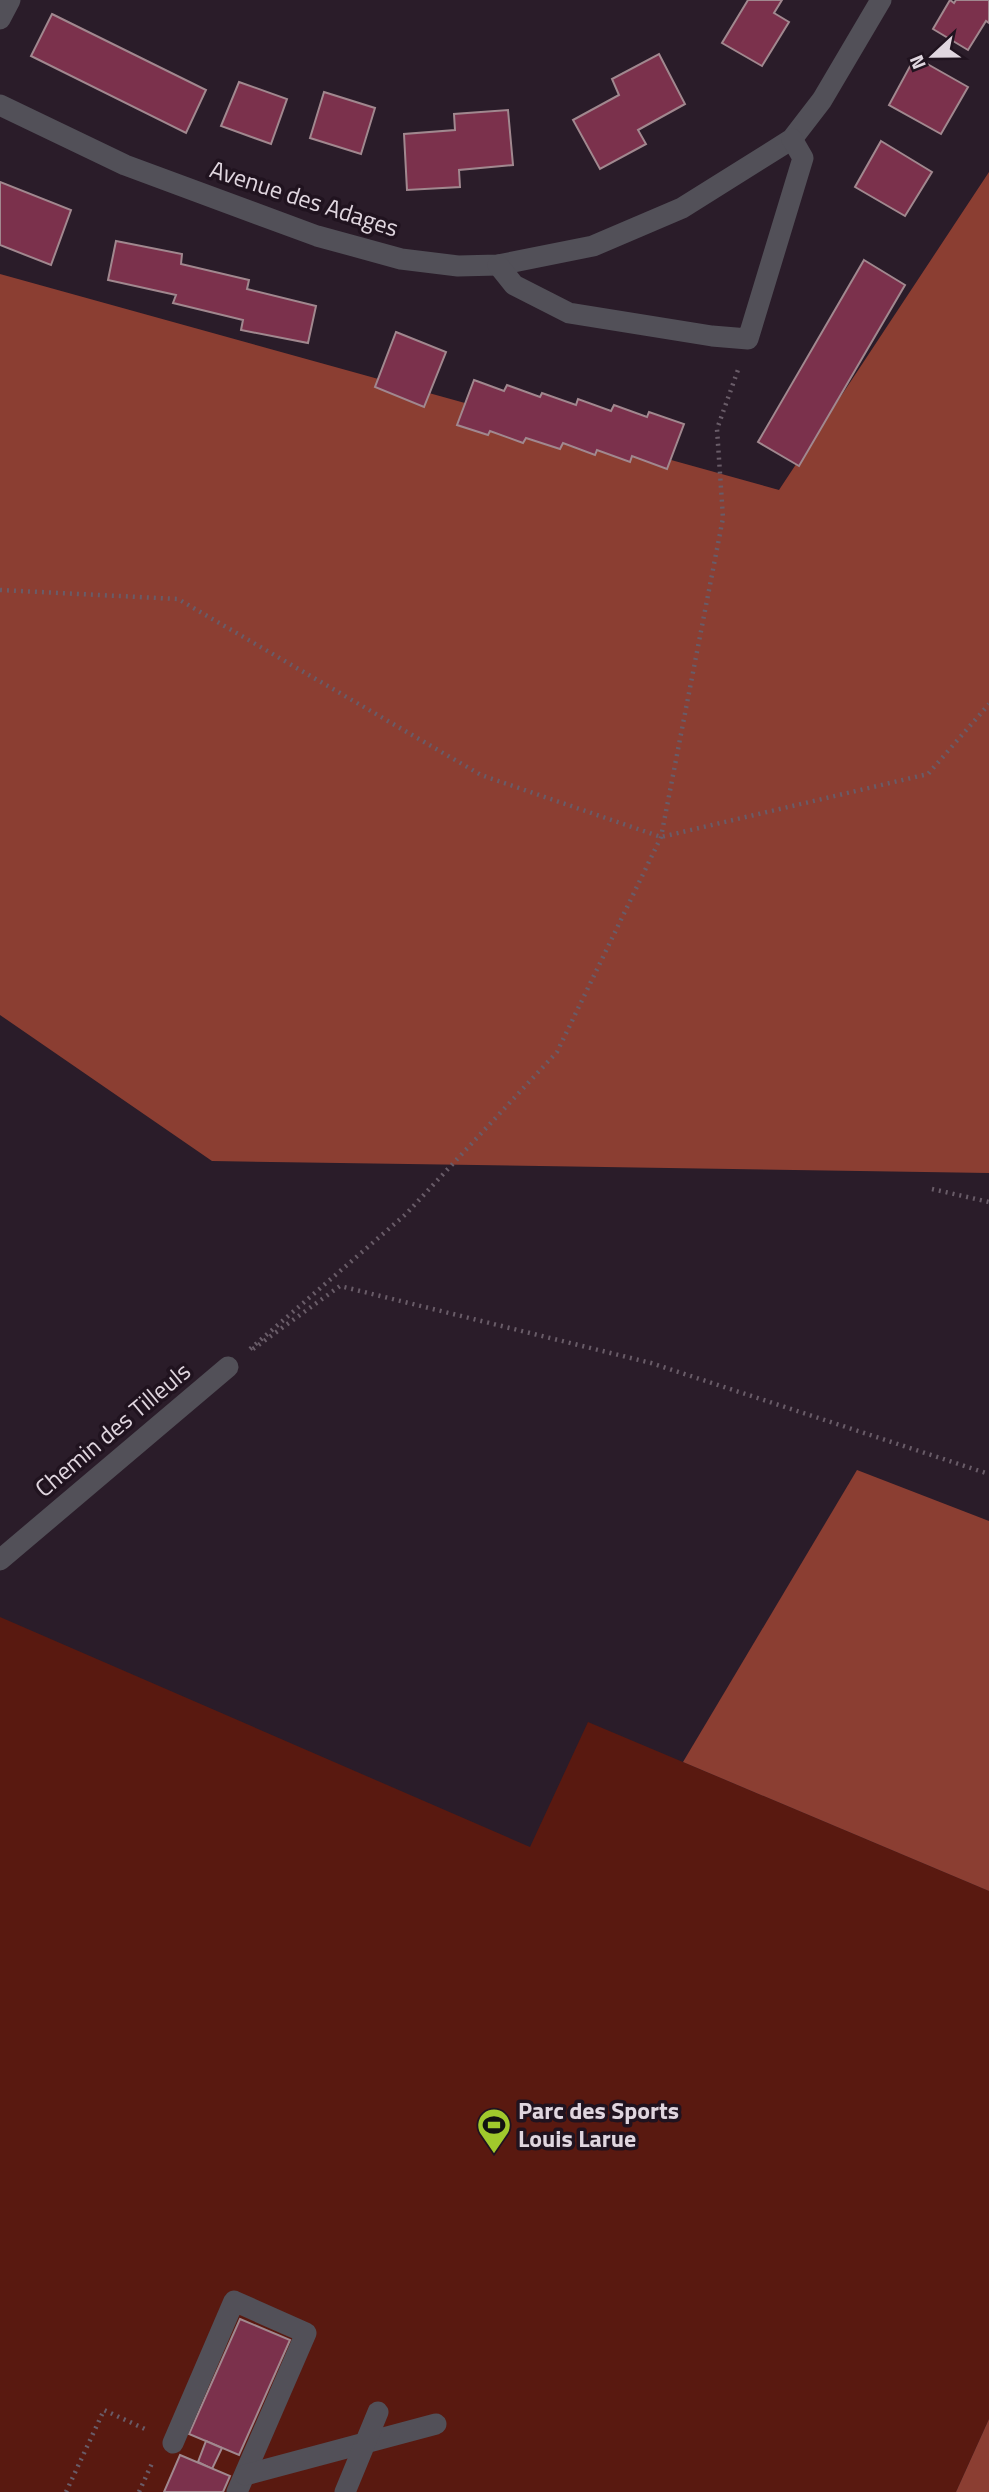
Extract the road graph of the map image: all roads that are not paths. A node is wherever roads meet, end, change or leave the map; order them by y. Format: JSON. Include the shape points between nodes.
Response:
{"nodes":[{"id":1,"x":10,"y":0,"type":"edge"},
{"id":2,"x":881,"y":0,"type":"edge"},
{"id":3,"x":0,"y":19,"type":"edge"},
{"id":4,"x":0,"y":105,"type":"edge"},
{"id":5,"x":792,"y":139,"type":"junction"},
{"id":6,"x":498,"y":265,"type":"junction"},
{"id":7,"x":228,"y":1367,"type":"road end"},
{"id":8,"x":0,"y":1560,"type":"edge"},
{"id":9,"x":378,"y":2412,"type":"dead end"},
{"id":10,"x":436,"y":2424,"type":"dead end"},
{"id":11,"x":173,"y":2442,"type":"road end"},
{"id":12,"x":365,"y":2444,"type":"junction"},
{"id":13,"x":241,"y":2484,"type":"edge"},
{"id":14,"x":345,"y":2492,"type":"edge"}],
"edges":[{"from":1,"to":3,"type":"street"},
{"from":2,"to":5,"type":"street","name":"Avenue des Adages","via":[[822,100]]},
{"from":4,"to":6,"type":"street","name":"Avenue des Adages","via":[[125,165],[317,236],[401,259]]},
{"from":5,"to":6,"type":"street","name":"Avenue des Adages","via":[[682,208],[593,246]]},
{"from":5,"to":6,"type":"street","via":[[803,158],[748,339],[569,313],[514,285]]},
{"from":7,"to":8,"type":"street","name":"Chemin des Tilleuls"},
{"from":9,"to":12,"type":"street"},
{"from":10,"to":12,"type":"street"},
{"from":11,"to":13,"type":"street","via":[[234,2301],[306,2333]]},
{"from":12,"to":13,"type":"street"},
{"from":12,"to":14,"type":"street"}]}
